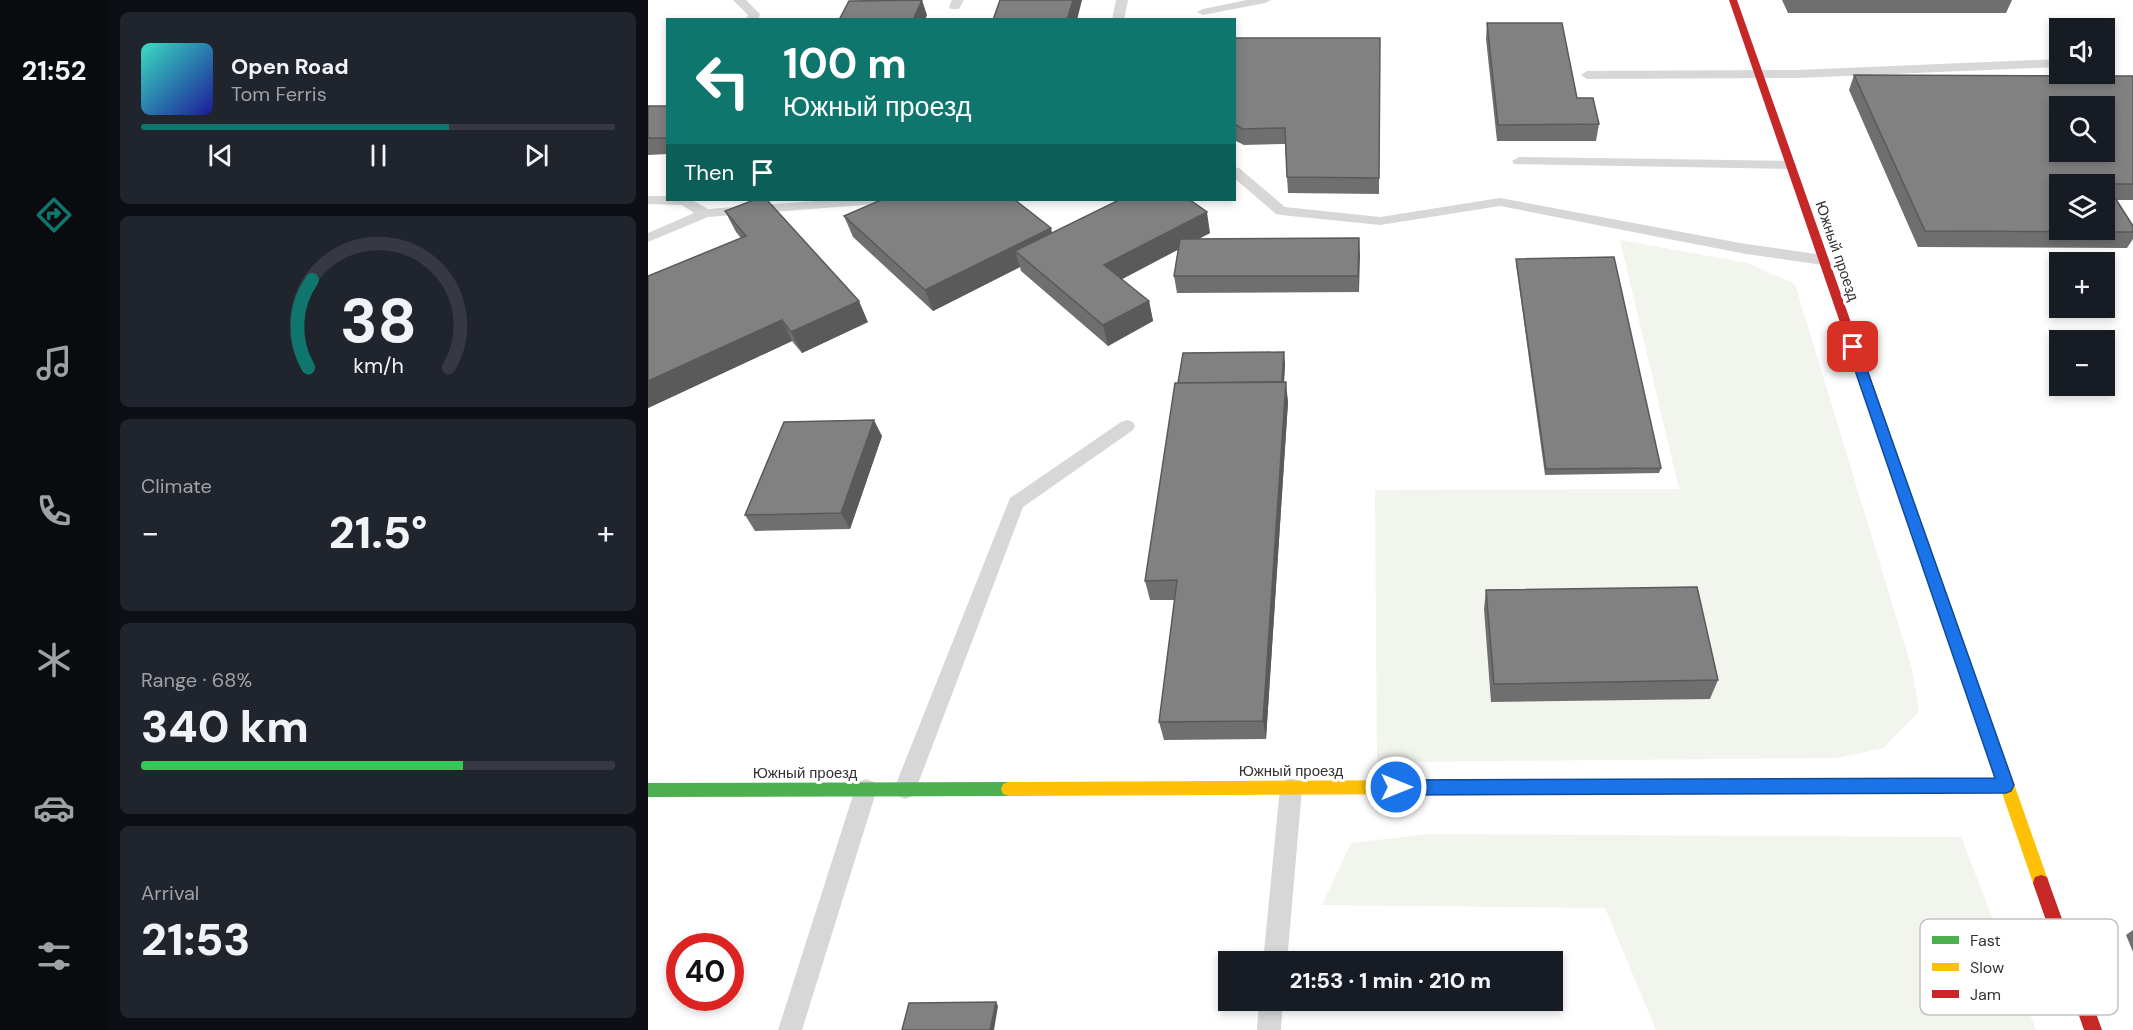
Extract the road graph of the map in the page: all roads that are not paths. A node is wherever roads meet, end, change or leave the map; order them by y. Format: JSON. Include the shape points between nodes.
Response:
{"nodes":[{"id":1,"x":739,"y":0,"type":"edge"},
{"id":2,"x":1122,"y":0,"type":"edge"},
{"id":3,"x":1265,"y":0,"type":"edge"},
{"id":4,"x":1732,"y":0,"type":"edge"},
{"id":5,"x":1203,"y":12,"type":"dead end"},
{"id":6,"x":753,"y":18,"type":"edge"},
{"id":7,"x":1118,"y":18,"type":"edge"},
{"id":8,"x":2049,"y":63,"type":"edge"},
{"id":9,"x":1587,"y":75,"type":"dead end"},
{"id":10,"x":1758,"y":75,"type":"junction"},
{"id":11,"x":1519,"y":161,"type":"dead end"},
{"id":12,"x":1790,"y":165,"type":"junction"},
{"id":13,"x":1236,"y":173,"type":"edge"},
{"id":14,"x":648,"y":200,"type":"edge"},
{"id":15,"x":666,"y":200,"type":"edge"},
{"id":16,"x":685,"y":201,"type":"edge"},
{"id":17,"x":864,"y":201,"type":"edge"},
{"id":18,"x":705,"y":213,"type":"junction"},
{"id":19,"x":648,"y":238,"type":"edge"},
{"id":20,"x":1823,"y":260,"type":"junction"},
{"id":21,"x":1126,"y":426,"type":"dead end"},
{"id":22,"x":2006,"y":785,"type":"junction"},
{"id":23,"x":1290,"y":788,"type":"junction"},
{"id":24,"x":866,"y":789,"type":"junction"},
{"id":25,"x":905,"y":789,"type":"junction"},
{"id":26,"x":648,"y":790,"type":"edge"},
{"id":27,"x":2054,"y":919,"type":"edge"},
{"id":28,"x":1276,"y":951,"type":"edge"},
{"id":29,"x":1270,"y":1011,"type":"edge"},
{"id":30,"x":2088,"y":1015,"type":"edge"},
{"id":31,"x":790,"y":1030,"type":"edge"},
{"id":32,"x":1269,"y":1030,"type":"edge"},
{"id":33,"x":2093,"y":1030,"type":"edge"}],
"edges":[{"from":1,"to":6,"type":"lane","via":[[754,14]]},
{"from":2,"to":7,"type":"lane"},
{"from":3,"to":5,"type":"lane"},
{"from":4,"to":10,"type":"street","name":"Южный проезд"},
{"from":8,"to":10,"type":"lane"},
{"from":9,"to":10,"type":"lane"},
{"from":10,"to":12,"type":"street","name":"Южный проезд"},
{"from":11,"to":12,"type":"lane"},
{"from":12,"to":20,"type":"street","name":"Южный проезд"},
{"from":13,"to":20,"type":"lane","via":[[1281,211],[1380,221],[1500,202]]},
{"from":14,"to":15,"type":"lane"},
{"from":16,"to":18,"type":"lane"},
{"from":17,"to":18,"type":"lane"},
{"from":18,"to":19,"type":"lane"},
{"from":20,"to":22,"type":"street","name":"Южный проезд"},
{"from":21,"to":25,"type":"lane","via":[[1016,503]]},
{"from":22,"to":23,"type":"street","name":"Южный проезд"},
{"from":22,"to":27,"type":"street","name":"Южный проезд"},
{"from":23,"to":25,"type":"street","name":"Южный проезд"},
{"from":23,"to":28,"type":"lane"},
{"from":24,"to":25,"type":"street","name":"Южный проезд"},
{"from":24,"to":26,"type":"street","name":"Южный проезд"},
{"from":24,"to":31,"type":"lane"},
{"from":29,"to":32,"type":"lane"},
{"from":30,"to":33,"type":"street","name":"Южный проезд"}]}
